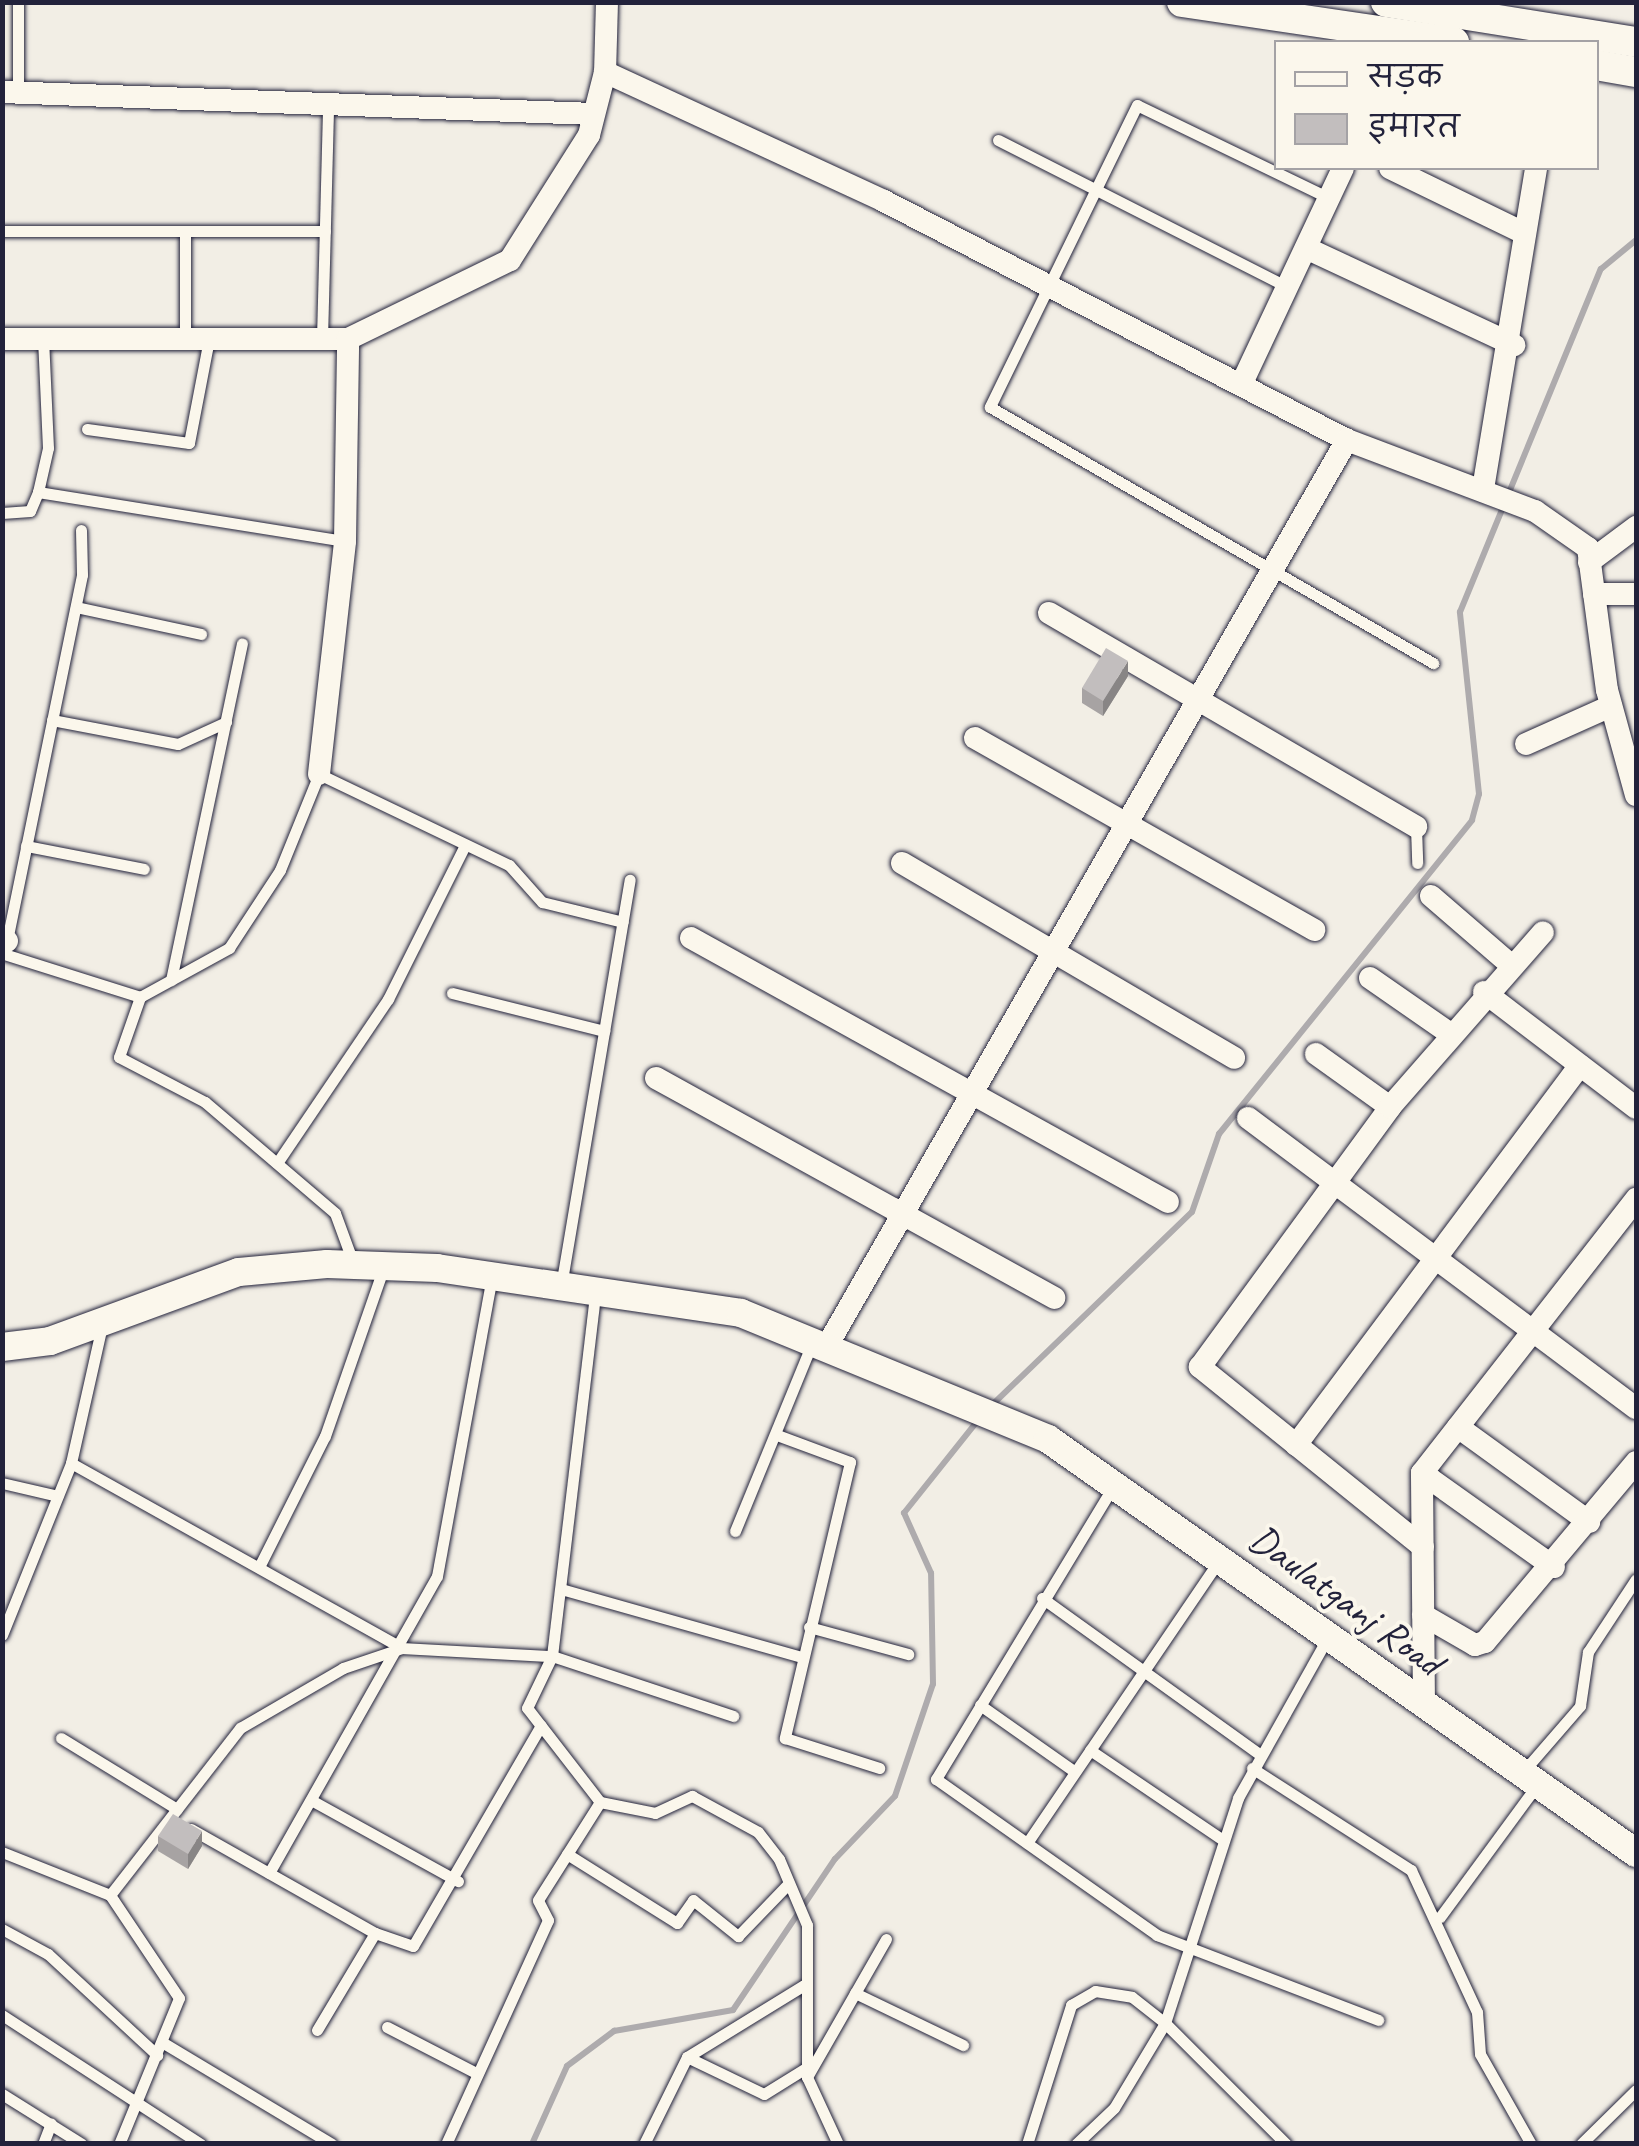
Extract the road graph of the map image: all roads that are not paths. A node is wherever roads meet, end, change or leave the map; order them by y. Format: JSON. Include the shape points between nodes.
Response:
{"nodes":[{"id":1,"x":18,"y":2,"type":"edge"},
{"id":2,"x":607,"y":2,"type":"edge"},
{"id":3,"x":1182,"y":2,"type":"edge"},
{"id":4,"x":1386,"y":2,"type":"edge"},
{"id":5,"x":1540,"y":34,"type":"edge"},
{"id":6,"x":1440,"y":40,"type":"edge"},
{"id":7,"x":1636,"y":42,"type":"edge"},
{"id":8,"x":1599,"y":66,"type":"edge"},
{"id":9,"x":605,"y":72,"type":"junction"},
{"id":10,"x":1636,"y":72,"type":"edge"},
{"id":11,"x":10,"y":92,"type":"edge"},
{"id":12,"x":328,"y":104,"type":"junction"},
{"id":13,"x":594,"y":114,"type":"junction"},
{"id":14,"x":998,"y":140,"type":"dead end"},
{"id":15,"x":1342,"y":170,"type":"edge"},
{"id":16,"x":1394,"y":170,"type":"edge"},
{"id":17,"x":1536,"y":170,"type":"edge"},
{"id":18,"x":1097,"y":190,"type":"junction"},
{"id":19,"x":1329,"y":198,"type":"junction"},
{"id":20,"x":2,"y":231,"type":"edge"},
{"id":21,"x":185,"y":231,"type":"junction"},
{"id":22,"x":324,"y":231,"type":"junction"},
{"id":23,"x":1524,"y":234,"type":"junction"},
{"id":24,"x":1306,"y":248,"type":"junction"},
{"id":25,"x":1051,"y":287,"type":"junction"},
{"id":26,"x":1288,"y":287,"type":"junction"},
{"id":27,"x":209,"y":339,"type":"junction"},
{"id":28,"x":322,"y":339,"type":"junction"},
{"id":29,"x":348,"y":339,"type":"junction"},
{"id":30,"x":2,"y":340,"type":"edge"},
{"id":31,"x":43,"y":340,"type":"junction"},
{"id":32,"x":185,"y":340,"type":"junction"},
{"id":33,"x":1514,"y":345,"type":"junction"},
{"id":34,"x":1242,"y":385,"type":"junction"},
{"id":35,"x":87,"y":429,"type":"dead end"},
{"id":36,"x":1348,"y":440,"type":"junction"},
{"id":37,"x":1487,"y":490,"type":"junction"},
{"id":38,"x":38,"y":492,"type":"junction"},
{"id":39,"x":2,"y":513,"type":"edge"},
{"id":40,"x":1636,"y":527,"type":"edge"},
{"id":41,"x":81,"y":530,"type":"dead end"},
{"id":42,"x":345,"y":541,"type":"junction"},
{"id":43,"x":1590,"y":562,"type":"junction"},
{"id":44,"x":1272,"y":572,"type":"junction"},
{"id":45,"x":1594,"y":594,"type":"junction"},
{"id":46,"x":1636,"y":594,"type":"edge"},
{"id":47,"x":76,"y":607,"type":"junction"},
{"id":48,"x":1050,"y":614,"type":"dead end"},
{"id":49,"x":201,"y":634,"type":"dead end"},
{"id":50,"x":242,"y":643,"type":"dead end"},
{"id":51,"x":1433,"y":663,"type":"dead end"},
{"id":52,"x":1198,"y":700,"type":"junction"},
{"id":53,"x":1611,"y":706,"type":"junction"},
{"id":54,"x":52,"y":720,"type":"junction"},
{"id":55,"x":226,"y":722,"type":"junction"},
{"id":56,"x":975,"y":738,"type":"dead end"},
{"id":57,"x":1526,"y":744,"type":"dead end"},
{"id":58,"x":318,"y":774,"type":"junction"},
{"id":59,"x":1635,"y":786,"type":"edge"},
{"id":60,"x":1127,"y":824,"type":"junction"},
{"id":61,"x":1416,"y":827,"type":"joint"},
{"id":62,"x":465,"y":845,"type":"junction"},
{"id":63,"x":26,"y":846,"type":"junction"},
{"id":64,"x":902,"y":863,"type":"dead end"},
{"id":65,"x":1417,"y":863,"type":"dead end"},
{"id":66,"x":144,"y":868,"type":"dead end"},
{"id":67,"x":630,"y":880,"type":"dead end"},
{"id":68,"x":1431,"y":896,"type":"dead end"},
{"id":69,"x":623,"y":922,"type":"junction"},
{"id":70,"x":1315,"y":930,"type":"dead end"},
{"id":71,"x":1543,"y":932,"type":"dead end"},
{"id":72,"x":691,"y":938,"type":"dead end"},
{"id":73,"x":5,"y":941,"type":"edge"},
{"id":74,"x":1053,"y":952,"type":"junction"},
{"id":75,"x":1510,"y":965,"type":"junction"},
{"id":76,"x":1370,"y":978,"type":"dead end"},
{"id":77,"x":171,"y":980,"type":"junction"},
{"id":78,"x":1484,"y":992,"type":"junction"},
{"id":79,"x":452,"y":993,"type":"dead end"},
{"id":80,"x":140,"y":997,"type":"junction"},
{"id":81,"x":604,"y":1032,"type":"junction"},
{"id":82,"x":1449,"y":1033,"type":"junction"},
{"id":83,"x":1316,"y":1054,"type":"dead end"},
{"id":84,"x":1234,"y":1058,"type":"dead end"},
{"id":85,"x":1580,"y":1066,"type":"junction"},
{"id":86,"x":656,"y":1078,"type":"dead end"},
{"id":87,"x":972,"y":1093,"type":"junction"},
{"id":88,"x":1390,"y":1107,"type":"junction"},
{"id":89,"x":1636,"y":1108,"type":"edge"},
{"id":90,"x":1248,"y":1118,"type":"dead end"},
{"id":91,"x":277,"y":1164,"type":"junction"},
{"id":92,"x":1336,"y":1183,"type":"junction"},
{"id":93,"x":1636,"y":1198,"type":"edge"},
{"id":94,"x":1168,"y":1202,"type":"dead end"},
{"id":95,"x":899,"y":1216,"type":"junction"},
{"id":96,"x":1436,"y":1258,"type":"junction"},
{"id":97,"x":354,"y":1265,"type":"junction"},
{"id":98,"x":384,"y":1266,"type":"junction"},
{"id":99,"x":492,"y":1276,"type":"junction"},
{"id":100,"x":560,"y":1286,"type":"junction"},
{"id":101,"x":595,"y":1292,"type":"junction"},
{"id":102,"x":1054,"y":1298,"type":"dead end"},
{"id":103,"x":103,"y":1321,"type":"junction"},
{"id":104,"x":1533,"y":1331,"type":"junction"},
{"id":105,"x":820,"y":1344,"type":"junction"},
{"id":106,"x":2,"y":1347,"type":"edge"},
{"id":107,"x":1636,"y":1408,"type":"edge"},
{"id":108,"x":1458,"y":1427,"type":"junction"},
{"id":109,"x":776,"y":1434,"type":"junction"},
{"id":110,"x":1296,"y":1445,"type":"junction"},
{"id":111,"x":1636,"y":1462,"type":"edge"},
{"id":112,"x":72,"y":1463,"type":"junction"},
{"id":113,"x":1422,"y":1473,"type":"junction"},
{"id":114,"x":2,"y":1482,"type":"edge"},
{"id":115,"x":1114,"y":1484,"type":"junction"},
{"id":116,"x":58,"y":1496,"type":"junction"},
{"id":117,"x":1590,"y":1522,"type":"junction"},
{"id":118,"x":735,"y":1531,"type":"dead end"},
{"id":119,"x":1423,"y":1547,"type":"junction"},
{"id":120,"x":1220,"y":1558,"type":"junction"},
{"id":121,"x":260,"y":1565,"type":"junction"},
{"id":122,"x":1554,"y":1566,"type":"junction"},
{"id":123,"x":1636,"y":1580,"type":"edge"},
{"id":124,"x":561,"y":1588,"type":"junction"},
{"id":125,"x":1042,"y":1598,"type":"junction"},
{"id":126,"x":1423,"y":1616,"type":"junction"},
{"id":127,"x":3,"y":1619,"type":"edge"},
{"id":128,"x":810,"y":1627,"type":"junction"},
{"id":129,"x":2,"y":1635,"type":"edge"},
{"id":130,"x":1328,"y":1636,"type":"junction"},
{"id":131,"x":402,"y":1648,"type":"junction"},
{"id":132,"x":908,"y":1654,"type":"dead end"},
{"id":133,"x":552,"y":1656,"type":"junction"},
{"id":134,"x":802,"y":1657,"type":"junction"},
{"id":135,"x":1144,"y":1671,"type":"junction"},
{"id":136,"x":980,"y":1705,"type":"junction"},
{"id":137,"x":1424,"y":1706,"type":"junction"},
{"id":138,"x":733,"y":1716,"type":"dead end"},
{"id":139,"x":540,"y":1725,"type":"junction"},
{"id":140,"x":61,"y":1738,"type":"dead end"},
{"id":141,"x":1090,"y":1750,"type":"junction"},
{"id":142,"x":1260,"y":1754,"type":"junction"},
{"id":143,"x":879,"y":1768,"type":"dead end"},
{"id":144,"x":1252,"y":1768,"type":"junction"},
{"id":145,"x":1075,"y":1772,"type":"junction"},
{"id":146,"x":1529,"y":1780,"type":"junction"},
{"id":147,"x":311,"y":1800,"type":"junction"},
{"id":148,"x":600,"y":1802,"type":"junction"},
{"id":149,"x":174,"y":1813,"type":"junction"},
{"id":150,"x":1223,"y":1840,"type":"junction"},
{"id":151,"x":1027,"y":1843,"type":"junction"},
{"id":152,"x":2,"y":1852,"type":"edge"},
{"id":153,"x":1636,"y":1853,"type":"edge"},
{"id":154,"x":567,"y":1854,"type":"junction"},
{"id":155,"x":269,"y":1873,"type":"junction"},
{"id":156,"x":458,"y":1881,"type":"junction"},
{"id":157,"x":788,"y":1889,"type":"junction"},
{"id":158,"x":110,"y":1895,"type":"junction"},
{"id":159,"x":1440,"y":1917,"type":"junction"},
{"id":160,"x":2,"y":1929,"type":"edge"},
{"id":161,"x":375,"y":1933,"type":"junction"},
{"id":162,"x":886,"y":1939,"type":"dead end"},
{"id":163,"x":1184,"y":1949,"type":"junction"},
{"id":164,"x":804,"y":1984,"type":"junction"},
{"id":165,"x":855,"y":1993,"type":"junction"},
{"id":166,"x":2,"y":2015,"type":"edge"},
{"id":167,"x":1378,"y":2020,"type":"dead end"},
{"id":168,"x":1166,"y":2023,"type":"junction"},
{"id":169,"x":388,"y":2027,"type":"dead end"},
{"id":170,"x":318,"y":2030,"type":"dead end"},
{"id":171,"x":162,"y":2042,"type":"junction"},
{"id":172,"x":963,"y":2045,"type":"dead end"},
{"id":173,"x":157,"y":2055,"type":"junction"},
{"id":174,"x":687,"y":2057,"type":"junction"},
{"id":175,"x":806,"y":2072,"type":"junction"},
{"id":176,"x":476,"y":2073,"type":"junction"},
{"id":177,"x":1636,"y":2090,"type":"edge"},
{"id":178,"x":2,"y":2094,"type":"edge"},
{"id":179,"x":138,"y":2102,"type":"junction"},
{"id":180,"x":51,"y":2123,"type":"junction"},
{"id":181,"x":1269,"y":2138,"type":"edge"},
{"id":182,"x":647,"y":2142,"type":"edge"},
{"id":183,"x":44,"y":2144,"type":"edge"},
{"id":184,"x":82,"y":2144,"type":"edge"},
{"id":185,"x":118,"y":2144,"type":"edge"},
{"id":186,"x":202,"y":2144,"type":"edge"},
{"id":187,"x":332,"y":2144,"type":"edge"},
{"id":188,"x":446,"y":2144,"type":"edge"},
{"id":189,"x":838,"y":2144,"type":"edge"},
{"id":190,"x":1027,"y":2144,"type":"edge"},
{"id":191,"x":1076,"y":2144,"type":"edge"},
{"id":192,"x":1286,"y":2144,"type":"edge"},
{"id":193,"x":1531,"y":2144,"type":"edge"},
{"id":194,"x":1581,"y":2144,"type":"edge"}],
"edges":[{"from":1,"to":11,"type":"lane"},
{"from":2,"to":9,"type":"street"},
{"from":3,"to":6,"type":"main road"},
{"from":4,"to":5,"type":"main road"},
{"from":5,"to":7,"type":"main road"},
{"from":8,"to":10,"type":"main road"},
{"from":9,"to":13,"type":"street"},
{"from":9,"to":25,"type":"street"},
{"from":11,"to":12,"type":"street"},
{"from":12,"to":13,"type":"street"},
{"from":12,"to":22,"type":"lane"},
{"from":13,"to":29,"type":"street","via":[[510,260]]},
{"from":14,"to":18,"type":"lane"},
{"from":15,"to":19,"type":"street"},
{"from":16,"to":23,"type":"street"},
{"from":17,"to":23,"type":"street"},
{"from":18,"to":19,"type":"lane","via":[[1138,105]]},
{"from":18,"to":25,"type":"lane"},
{"from":18,"to":26,"type":"lane"},
{"from":19,"to":24,"type":"street"},
{"from":20,"to":21,"type":"lane"},
{"from":21,"to":22,"type":"lane"},
{"from":21,"to":32,"type":"lane"},
{"from":22,"to":28,"type":"lane"},
{"from":23,"to":33,"type":"street"},
{"from":24,"to":26,"type":"street"},
{"from":24,"to":33,"type":"street"},
{"from":25,"to":34,"type":"street"},
{"from":25,"to":44,"type":"lane","via":[[990,407]]},
{"from":26,"to":34,"type":"street"},
{"from":27,"to":28,"type":"street"},
{"from":27,"to":32,"type":"street"},
{"from":27,"to":35,"type":"lane","via":[[190,444]]},
{"from":28,"to":29,"type":"street"},
{"from":29,"to":42,"type":"street"},
{"from":30,"to":31,"type":"street"},
{"from":31,"to":32,"type":"street"},
{"from":31,"to":38,"type":"lane","via":[[48,448]]},
{"from":33,"to":37,"type":"street"},
{"from":34,"to":36,"type":"street"},
{"from":36,"to":37,"type":"street"},
{"from":36,"to":44,"type":"street"},
{"from":37,"to":43,"type":"street","via":[[1535,510],[1588,548]]},
{"from":38,"to":39,"type":"lane","via":[[30,511]]},
{"from":38,"to":42,"type":"lane"},
{"from":40,"to":43,"type":"street"},
{"from":41,"to":47,"type":"lane"},
{"from":42,"to":58,"type":"street"},
{"from":43,"to":45,"type":"street"},
{"from":44,"to":51,"type":"lane"},
{"from":44,"to":52,"type":"street"},
{"from":45,"to":46,"type":"street"},
{"from":45,"to":53,"type":"street"},
{"from":47,"to":49,"type":"lane"},
{"from":47,"to":54,"type":"lane"},
{"from":48,"to":52,"type":"street"},
{"from":50,"to":55,"type":"lane"},
{"from":52,"to":60,"type":"street"},
{"from":52,"to":61,"type":"street"},
{"from":53,"to":57,"type":"street"},
{"from":53,"to":59,"type":"street"},
{"from":54,"to":55,"type":"lane","via":[[178,744]]},
{"from":54,"to":63,"type":"lane"},
{"from":55,"to":77,"type":"lane"},
{"from":56,"to":60,"type":"street"},
{"from":58,"to":62,"type":"lane"},
{"from":58,"to":77,"type":"lane","via":[[280,870],[229,948]]},
{"from":60,"to":70,"type":"street"},
{"from":60,"to":74,"type":"street"},
{"from":61,"to":65,"type":"lane"},
{"from":62,"to":69,"type":"lane","via":[[510,865],[542,902]]},
{"from":62,"to":91,"type":"lane","via":[[388,999]]},
{"from":63,"to":66,"type":"lane"},
{"from":63,"to":73,"type":"lane"},
{"from":64,"to":74,"type":"street"},
{"from":67,"to":69,"type":"lane"},
{"from":68,"to":75,"type":"street"},
{"from":69,"to":81,"type":"lane"},
{"from":71,"to":75,"type":"street"},
{"from":72,"to":87,"type":"street"},
{"from":73,"to":80,"type":"lane","via":[[4,954]]},
{"from":74,"to":84,"type":"street"},
{"from":74,"to":87,"type":"street"},
{"from":75,"to":78,"type":"street"},
{"from":76,"to":82,"type":"street"},
{"from":77,"to":80,"type":"lane"},
{"from":78,"to":82,"type":"street"},
{"from":78,"to":85,"type":"street"},
{"from":79,"to":81,"type":"lane"},
{"from":80,"to":91,"type":"lane","via":[[119,1057],[205,1102]]},
{"from":81,"to":100,"type":"lane"},
{"from":82,"to":88,"type":"street"},
{"from":83,"to":88,"type":"street"},
{"from":85,"to":89,"type":"street"},
{"from":85,"to":96,"type":"street"},
{"from":86,"to":95,"type":"street"},
{"from":87,"to":94,"type":"street"},
{"from":87,"to":95,"type":"street"},
{"from":88,"to":92,"type":"street"},
{"from":90,"to":92,"type":"street"},
{"from":91,"to":97,"type":"lane","via":[[335,1213]]},
{"from":92,"to":96,"type":"street"},
{"from":92,"to":110,"type":"street","via":[[1200,1367]]},
{"from":93,"to":104,"type":"street"},
{"from":95,"to":102,"type":"street"},
{"from":95,"to":105,"type":"street"},
{"from":96,"to":104,"type":"street"},
{"from":96,"to":110,"type":"street"},
{"from":97,"to":98,"type":"street","name":"Daulatganj Road"},
{"from":97,"to":103,"type":"street","name":"Daulatganj Road","via":[[239,1272]]},
{"from":98,"to":99,"type":"street","name":"Daulatganj Road"},
{"from":98,"to":121,"type":"lane","via":[[325,1436]]},
{"from":99,"to":100,"type":"street","name":"Daulatganj Road"},
{"from":99,"to":131,"type":"lane","via":[[437,1576]]},
{"from":100,"to":101,"type":"street","name":"Daulatganj Road"},
{"from":101,"to":105,"type":"street","name":"Daulatganj Road","via":[[741,1314]]},
{"from":101,"to":124,"type":"lane"},
{"from":103,"to":106,"type":"street","name":"Daulatganj Road"},
{"from":103,"to":112,"type":"lane"},
{"from":104,"to":107,"type":"street"},
{"from":104,"to":108,"type":"street"},
{"from":105,"to":109,"type":"lane"},
{"from":105,"to":115,"type":"street","name":"Daulatganj Road","via":[[1004,1420]]},
{"from":108,"to":113,"type":"street"},
{"from":108,"to":117,"type":"street"},
{"from":109,"to":118,"type":"lane"},
{"from":109,"to":128,"type":"lane","via":[[850,1462]]},
{"from":110,"to":119,"type":"street"},
{"from":111,"to":117,"type":"street"},
{"from":112,"to":116,"type":"lane"},
{"from":112,"to":121,"type":"lane"},
{"from":113,"to":119,"type":"street"},
{"from":113,"to":122,"type":"street"},
{"from":114,"to":116,"type":"lane"},
{"from":115,"to":120,"type":"street","name":"Daulatganj Road"},
{"from":115,"to":125,"type":"lane"},
{"from":116,"to":127,"type":"lane"},
{"from":117,"to":122,"type":"street"},
{"from":119,"to":126,"type":"street"},
{"from":120,"to":130,"type":"street","name":"Daulatganj Road"},
{"from":120,"to":135,"type":"lane"},
{"from":121,"to":131,"type":"lane"},
{"from":122,"to":126,"type":"street","via":[[1475,1645]]},
{"from":123,"to":146,"type":"lane","via":[[1588,1652],[1580,1706]]},
{"from":124,"to":133,"type":"lane"},
{"from":124,"to":134,"type":"lane"},
{"from":125,"to":135,"type":"lane"},
{"from":125,"to":136,"type":"lane"},
{"from":126,"to":137,"type":"street"},
{"from":127,"to":129,"type":"lane"},
{"from":128,"to":132,"type":"lane"},
{"from":128,"to":134,"type":"lane"},
{"from":130,"to":137,"type":"street","name":"Daulatganj Road"},
{"from":130,"to":142,"type":"lane"},
{"from":131,"to":133,"type":"lane"},
{"from":131,"to":147,"type":"lane"},
{"from":131,"to":149,"type":"lane","via":[[342,1668],[240,1728]]},
{"from":133,"to":138,"type":"lane"},
{"from":133,"to":139,"type":"lane","via":[[527,1708]]},
{"from":134,"to":143,"type":"lane","via":[[785,1738]]},
{"from":135,"to":141,"type":"lane"},
{"from":135,"to":142,"type":"lane"},
{"from":136,"to":145,"type":"lane"},
{"from":136,"to":151,"type":"lane","via":[[936,1780]]},
{"from":137,"to":146,"type":"street","name":"Daulatganj Road"},
{"from":139,"to":148,"type":"lane"},
{"from":139,"to":156,"type":"lane"},
{"from":140,"to":149,"type":"lane"},
{"from":141,"to":145,"type":"lane"},
{"from":141,"to":150,"type":"lane"},
{"from":142,"to":144,"type":"lane"},
{"from":144,"to":150,"type":"lane"},
{"from":144,"to":159,"type":"lane","via":[[1411,1870]]},
{"from":145,"to":151,"type":"lane"},
{"from":146,"to":153,"type":"street","name":"Daulatganj Road"},
{"from":146,"to":159,"type":"lane"},
{"from":147,"to":155,"type":"lane"},
{"from":147,"to":156,"type":"lane"},
{"from":148,"to":154,"type":"lane"},
{"from":148,"to":157,"type":"lane","via":[[655,1813],[692,1796],[758,1832]]},
{"from":149,"to":155,"type":"lane"},
{"from":149,"to":158,"type":"lane"},
{"from":150,"to":163,"type":"lane"},
{"from":151,"to":163,"type":"lane"},
{"from":152,"to":158,"type":"lane"},
{"from":154,"to":157,"type":"lane","via":[[677,1923],[693,1900],[738,1936]]},
{"from":154,"to":176,"type":"lane","via":[[538,1900],[548,1920]]},
{"from":155,"to":161,"type":"lane"},
{"from":156,"to":161,"type":"lane","via":[[413,1946]]},
{"from":157,"to":164,"type":"lane","via":[[807,1925]]},
{"from":158,"to":171,"type":"lane","via":[[179,1998]]},
{"from":159,"to":193,"type":"lane","via":[[1477,2012],[1480,2054]]},
{"from":160,"to":173,"type":"lane","via":[[48,1954]]},
{"from":161,"to":170,"type":"lane"},
{"from":162,"to":165,"type":"lane"},
{"from":163,"to":167,"type":"lane"},
{"from":163,"to":168,"type":"lane"},
{"from":164,"to":174,"type":"lane"},
{"from":164,"to":175,"type":"lane"},
{"from":165,"to":172,"type":"lane"},
{"from":165,"to":175,"type":"lane"},
{"from":166,"to":179,"type":"lane"},
{"from":168,"to":181,"type":"lane"},
{"from":168,"to":190,"type":"lane","via":[[1132,1997],[1094,1990],[1070,2005]]},
{"from":168,"to":191,"type":"lane","via":[[1114,2108]]},
{"from":169,"to":176,"type":"lane"},
{"from":171,"to":173,"type":"lane"},
{"from":171,"to":187,"type":"lane"},
{"from":173,"to":179,"type":"lane"},
{"from":174,"to":175,"type":"lane","via":[[764,2094]]},
{"from":174,"to":182,"type":"lane"},
{"from":175,"to":189,"type":"lane"},
{"from":176,"to":188,"type":"lane"},
{"from":177,"to":194,"type":"lane"},
{"from":178,"to":180,"type":"lane"},
{"from":179,"to":185,"type":"lane"},
{"from":179,"to":186,"type":"lane"},
{"from":180,"to":183,"type":"lane"},
{"from":180,"to":184,"type":"lane"},
{"from":181,"to":192,"type":"lane"}]}
